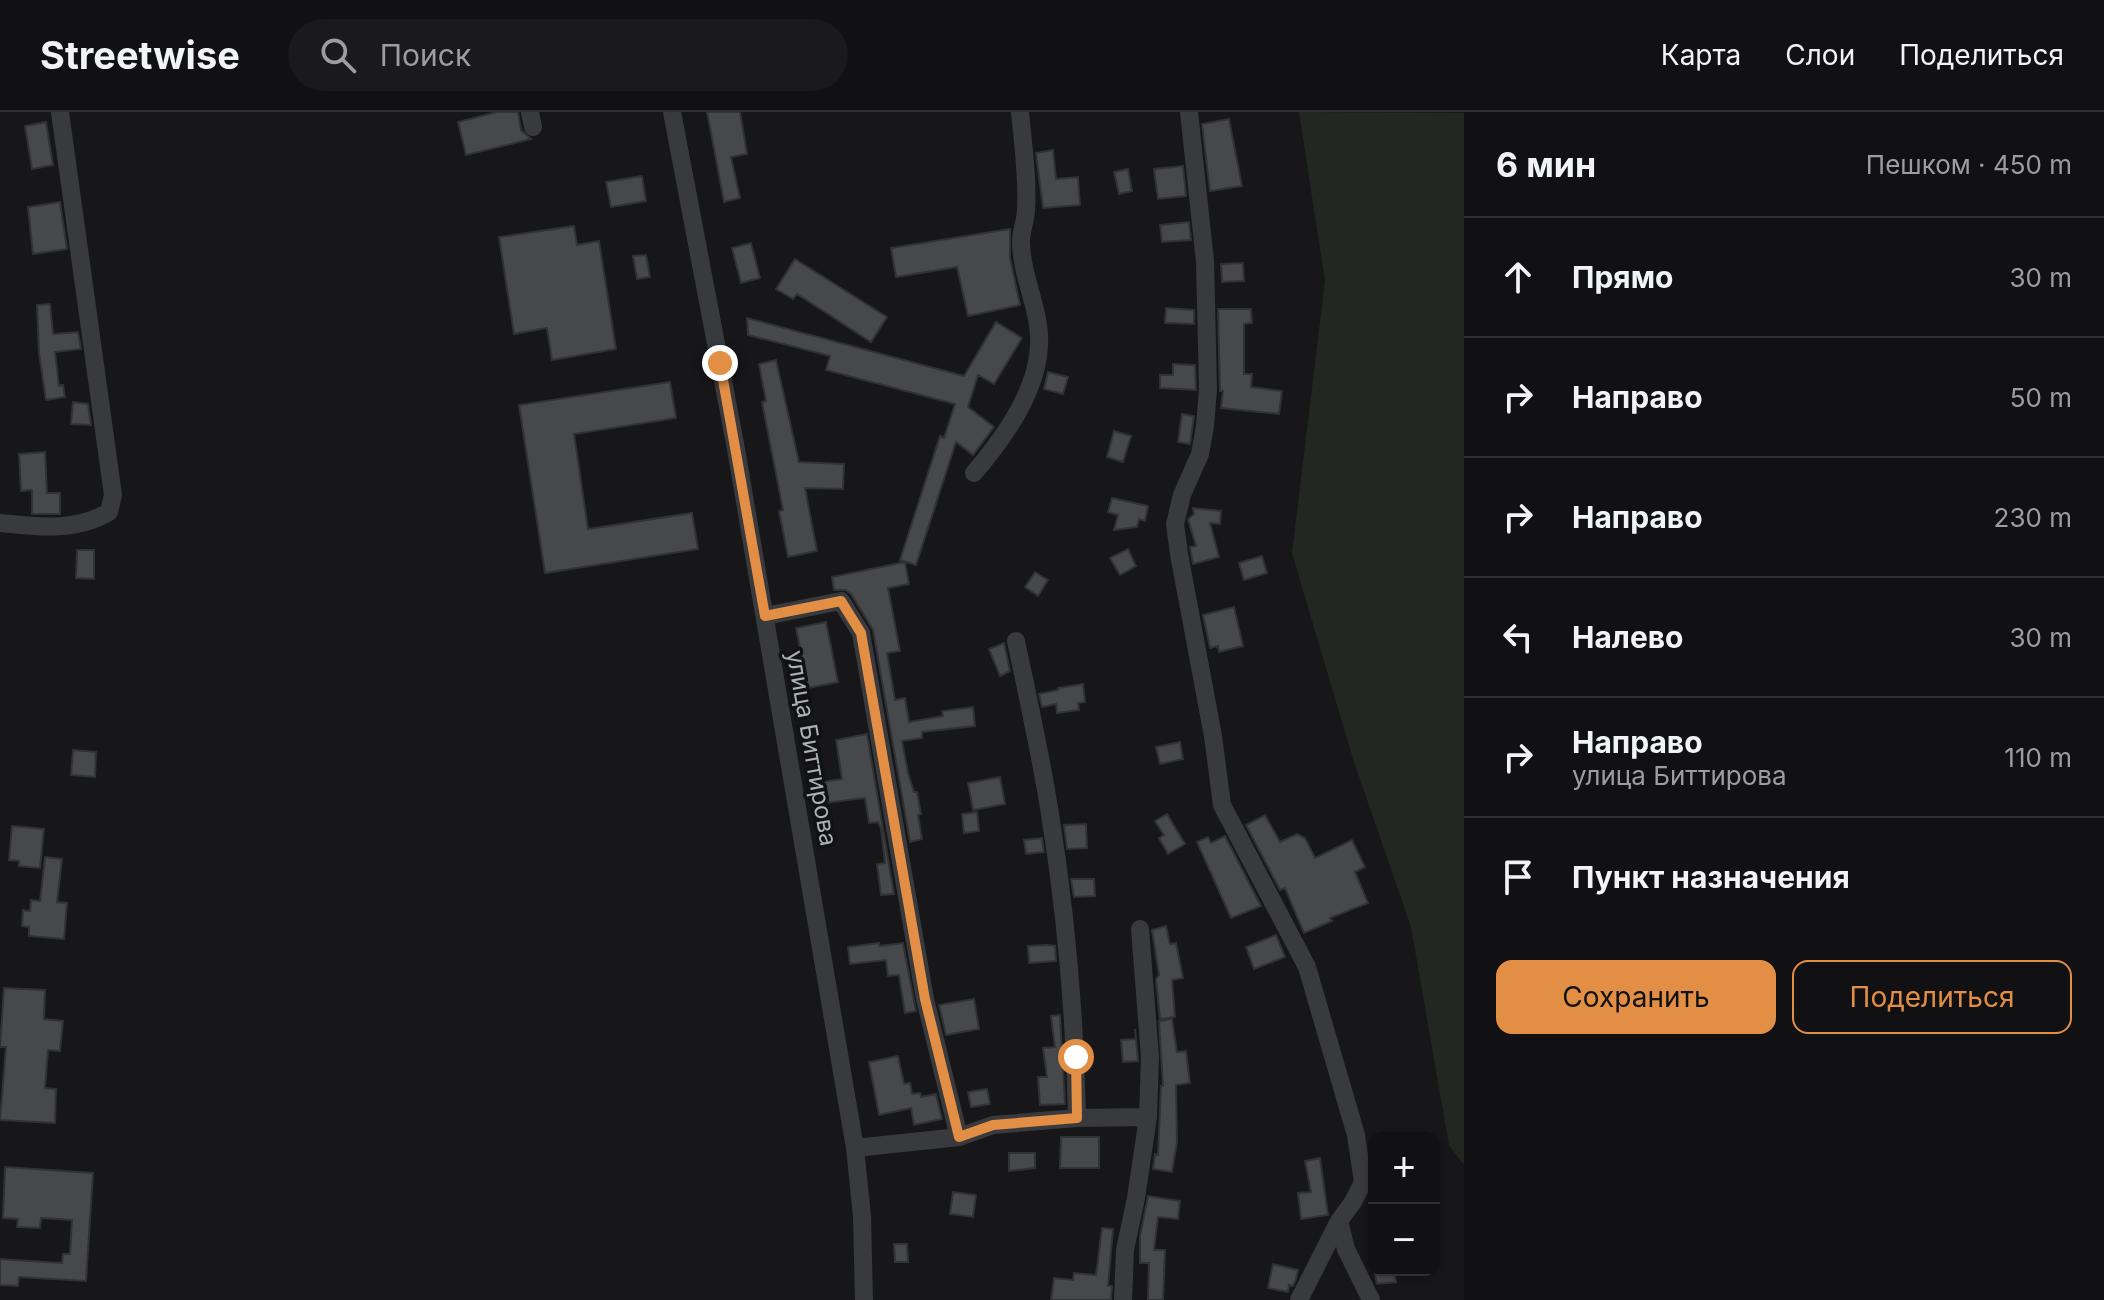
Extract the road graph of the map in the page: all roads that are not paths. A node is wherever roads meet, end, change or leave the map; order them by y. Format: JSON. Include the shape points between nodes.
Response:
{"nodes":[{"id":1,"x":60,"y":112,"type":"edge"},
{"id":2,"x":672,"y":112,"type":"edge"},
{"id":3,"x":1020,"y":112,"type":"edge"},
{"id":4,"x":1189,"y":112,"type":"edge"},
{"id":5,"x":974,"y":473,"type":"dead end"},
{"id":6,"x":0,"y":523,"type":"edge"},
{"id":7,"x":765,"y":616,"type":"junction"},
{"id":8,"x":1016,"y":641,"type":"dead end"},
{"id":9,"x":1140,"y":929,"type":"dead end"},
{"id":10,"x":1148,"y":1117,"type":"junction"},
{"id":11,"x":1077,"y":1118,"type":"junction"},
{"id":12,"x":959,"y":1137,"type":"junction"},
{"id":13,"x":855,"y":1148,"type":"junction"},
{"id":14,"x":1339,"y":1221,"type":"junction"},
{"id":15,"x":864,"y":1300,"type":"edge"},
{"id":16,"x":1123,"y":1300,"type":"edge"},
{"id":17,"x":1299,"y":1300,"type":"edge"},
{"id":18,"x":1371,"y":1300,"type":"edge"}],
"edges":[{"from":1,"to":6,"type":"street","via":[[113,495],[109,512],[90,523],[47,528]]},
{"from":2,"to":7,"type":"street","name":"улица Биттирова"},
{"from":3,"to":5,"type":"street","via":[[1026,212],[1021,241],[1038,321],[1039,355],[1016,414]]},
{"from":4,"to":14,"type":"street","via":[[1205,261],[1208,389],[1200,454],[1175,524],[1179,554],[1222,805],[1307,967],[1356,1135],[1363,1182]]},
{"from":7,"to":12,"type":"street","via":[[841,601],[861,633],[925,999]]},
{"from":7,"to":13,"type":"street","name":"улица Биттирова"},
{"from":8,"to":11,"type":"street","via":[[1059,882]]},
{"from":9,"to":10,"type":"street","via":[[1150,1057]]},
{"from":10,"to":11,"type":"street"},
{"from":10,"to":16,"type":"street","via":[[1125,1250]]},
{"from":11,"to":12,"type":"street","via":[[993,1125]]},
{"from":12,"to":13,"type":"street"},
{"from":13,"to":15,"type":"street","name":"улица Биттирова"},
{"from":14,"to":17,"type":"street"},
{"from":14,"to":18,"type":"street","via":[[1346,1249]]}]}
